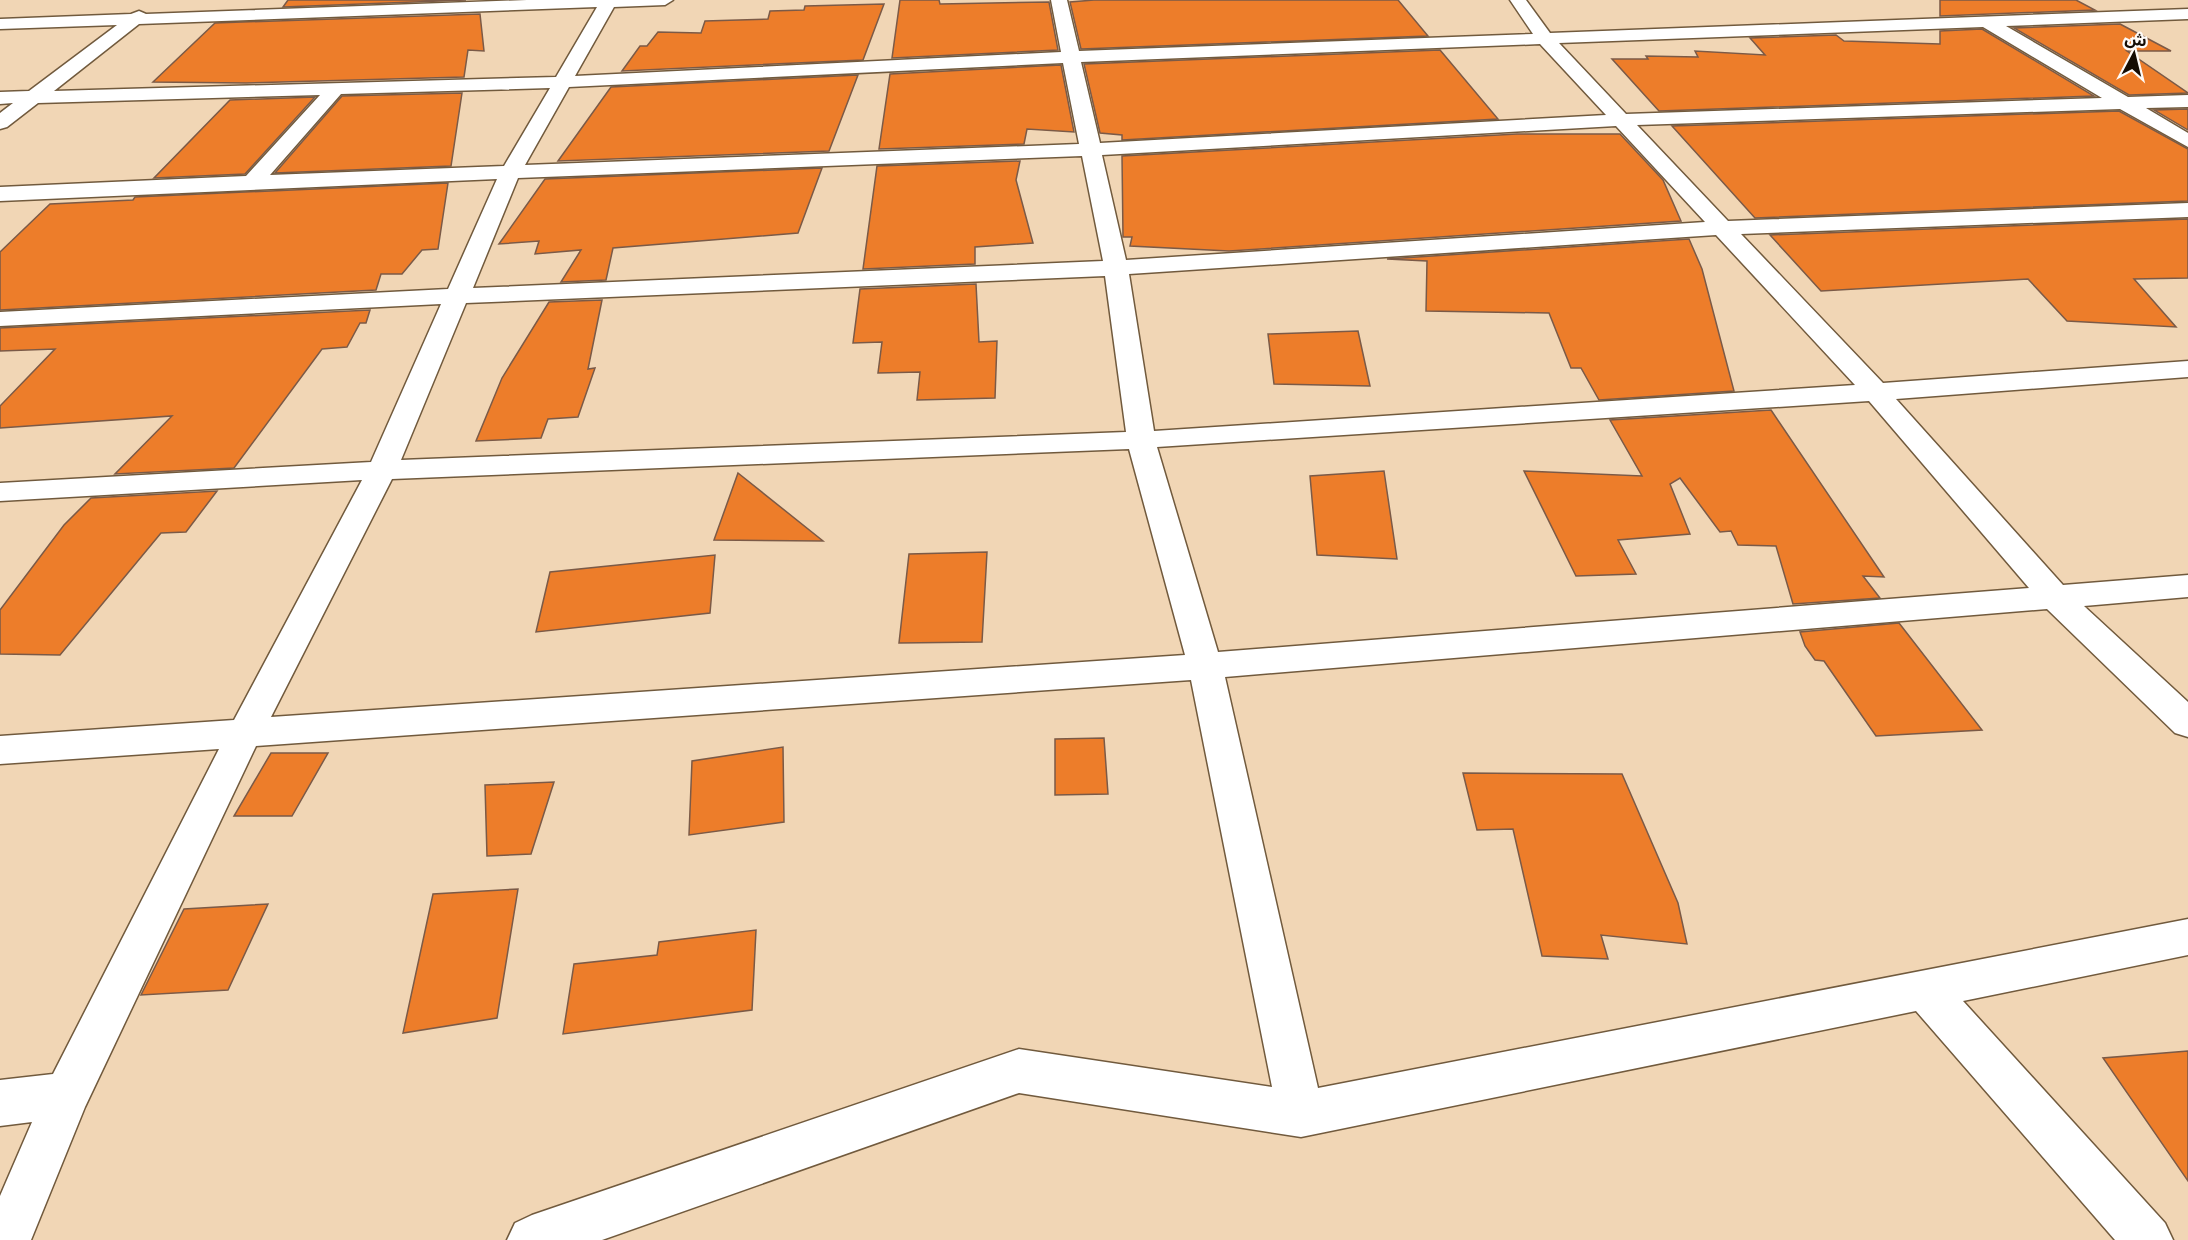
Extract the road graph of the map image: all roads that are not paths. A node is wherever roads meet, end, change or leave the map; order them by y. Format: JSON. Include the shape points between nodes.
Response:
{"nodes":[{"id":1,"x":160,"y":0,"type":"edge"},
{"id":2,"x":665,"y":0,"type":"edge"},
{"id":3,"x":1059,"y":0,"type":"edge"},
{"id":4,"x":1518,"y":0,"type":"edge"},
{"id":5,"x":609,"y":1,"type":"edge"},
{"id":6,"x":2188,"y":14,"type":"edge"},
{"id":7,"x":136,"y":18,"type":"junction"},
{"id":8,"x":1986,"y":21,"type":"junction"},
{"id":9,"x":0,"y":24,"type":"edge"},
{"id":10,"x":1546,"y":40,"type":"junction"},
{"id":11,"x":1072,"y":57,"type":"junction"},
{"id":12,"x":562,"y":82,"type":"junction"},
{"id":13,"x":335,"y":89,"type":"junction"},
{"id":14,"x":33,"y":97,"type":"junction"},
{"id":15,"x":0,"y":98,"type":"edge"},
{"id":16,"x":2188,"y":100,"type":"edge"},
{"id":17,"x":2124,"y":104,"type":"junction"},
{"id":18,"x":1621,"y":120,"type":"junction"},
{"id":19,"x":0,"y":123,"type":"edge"},
{"id":20,"x":2188,"y":141,"type":"edge"},
{"id":21,"x":1089,"y":150,"type":"junction"},
{"id":22,"x":510,"y":173,"type":"junction"},
{"id":23,"x":252,"y":182,"type":"junction"},
{"id":24,"x":0,"y":194,"type":"edge"},
{"id":25,"x":2188,"y":210,"type":"edge"},
{"id":26,"x":1721,"y":228,"type":"junction"},
{"id":27,"x":1116,"y":268,"type":"junction"},
{"id":28,"x":455,"y":296,"type":"junction"},
{"id":29,"x":0,"y":319,"type":"edge"},
{"id":30,"x":2188,"y":369,"type":"edge"},
{"id":31,"x":1876,"y":392,"type":"junction"},
{"id":32,"x":1142,"y":440,"type":"junction"},
{"id":33,"x":382,"y":470,"type":"junction"},
{"id":34,"x":0,"y":492,"type":"edge"},
{"id":35,"x":2188,"y":586,"type":"edge"},
{"id":36,"x":2055,"y":597,"type":"junction"},
{"id":37,"x":1205,"y":666,"type":"junction"},
{"id":38,"x":2188,"y":723,"type":"edge"},
{"id":39,"x":244,"y":734,"type":"junction"},
{"id":40,"x":0,"y":750,"type":"edge"},
{"id":41,"x":2188,"y":937,"type":"edge"},
{"id":42,"x":1925,"y":990,"type":"junction"},
{"id":43,"x":67,"y":1095,"type":"junction"},
{"id":44,"x":0,"y":1103,"type":"edge"},
{"id":45,"x":1301,"y":1114,"type":"junction"},
{"id":46,"x":6,"y":1240,"type":"edge"},
{"id":47,"x":532,"y":1240,"type":"edge"},
{"id":48,"x":2148,"y":1240,"type":"edge"}],
"edges":[{"from":1,"to":7,"type":"street"},
{"from":2,"to":5,"type":"street"},
{"from":3,"to":11,"type":"street"},
{"from":4,"to":10,"type":"street"},
{"from":5,"to":7,"type":"street"},
{"from":5,"to":12,"type":"street"},
{"from":6,"to":8,"type":"street"},
{"from":7,"to":9,"type":"street"},
{"from":7,"to":14,"type":"street"},
{"from":8,"to":10,"type":"street"},
{"from":8,"to":17,"type":"street"},
{"from":10,"to":11,"type":"street"},
{"from":10,"to":18,"type":"street"},
{"from":11,"to":12,"type":"street"},
{"from":11,"to":21,"type":"street"},
{"from":12,"to":13,"type":"street"},
{"from":12,"to":22,"type":"street"},
{"from":13,"to":14,"type":"street"},
{"from":13,"to":23,"type":"street"},
{"from":14,"to":15,"type":"street"},
{"from":14,"to":19,"type":"street"},
{"from":16,"to":17,"type":"street"},
{"from":17,"to":18,"type":"street"},
{"from":17,"to":20,"type":"street"},
{"from":18,"to":21,"type":"street"},
{"from":18,"to":26,"type":"street"},
{"from":21,"to":22,"type":"street"},
{"from":21,"to":27,"type":"street"},
{"from":22,"to":23,"type":"street"},
{"from":22,"to":28,"type":"street"},
{"from":23,"to":24,"type":"street"},
{"from":25,"to":26,"type":"street"},
{"from":26,"to":27,"type":"street"},
{"from":26,"to":31,"type":"street"},
{"from":27,"to":28,"type":"street"},
{"from":27,"to":32,"type":"street"},
{"from":28,"to":29,"type":"street"},
{"from":28,"to":33,"type":"street"},
{"from":30,"to":31,"type":"street"},
{"from":31,"to":32,"type":"street"},
{"from":31,"to":36,"type":"street"},
{"from":32,"to":33,"type":"street"},
{"from":32,"to":37,"type":"street"},
{"from":33,"to":34,"type":"street"},
{"from":33,"to":39,"type":"street"},
{"from":35,"to":36,"type":"street"},
{"from":36,"to":37,"type":"street"},
{"from":36,"to":38,"type":"street"},
{"from":37,"to":39,"type":"street"},
{"from":37,"to":45,"type":"street"},
{"from":39,"to":40,"type":"street"},
{"from":39,"to":43,"type":"street"},
{"from":41,"to":42,"type":"street"},
{"from":42,"to":45,"type":"street"},
{"from":42,"to":48,"type":"street"},
{"from":43,"to":44,"type":"street"},
{"from":43,"to":46,"type":"street"},
{"from":45,"to":47,"type":"street","via":[[1019,1071]]}]}
